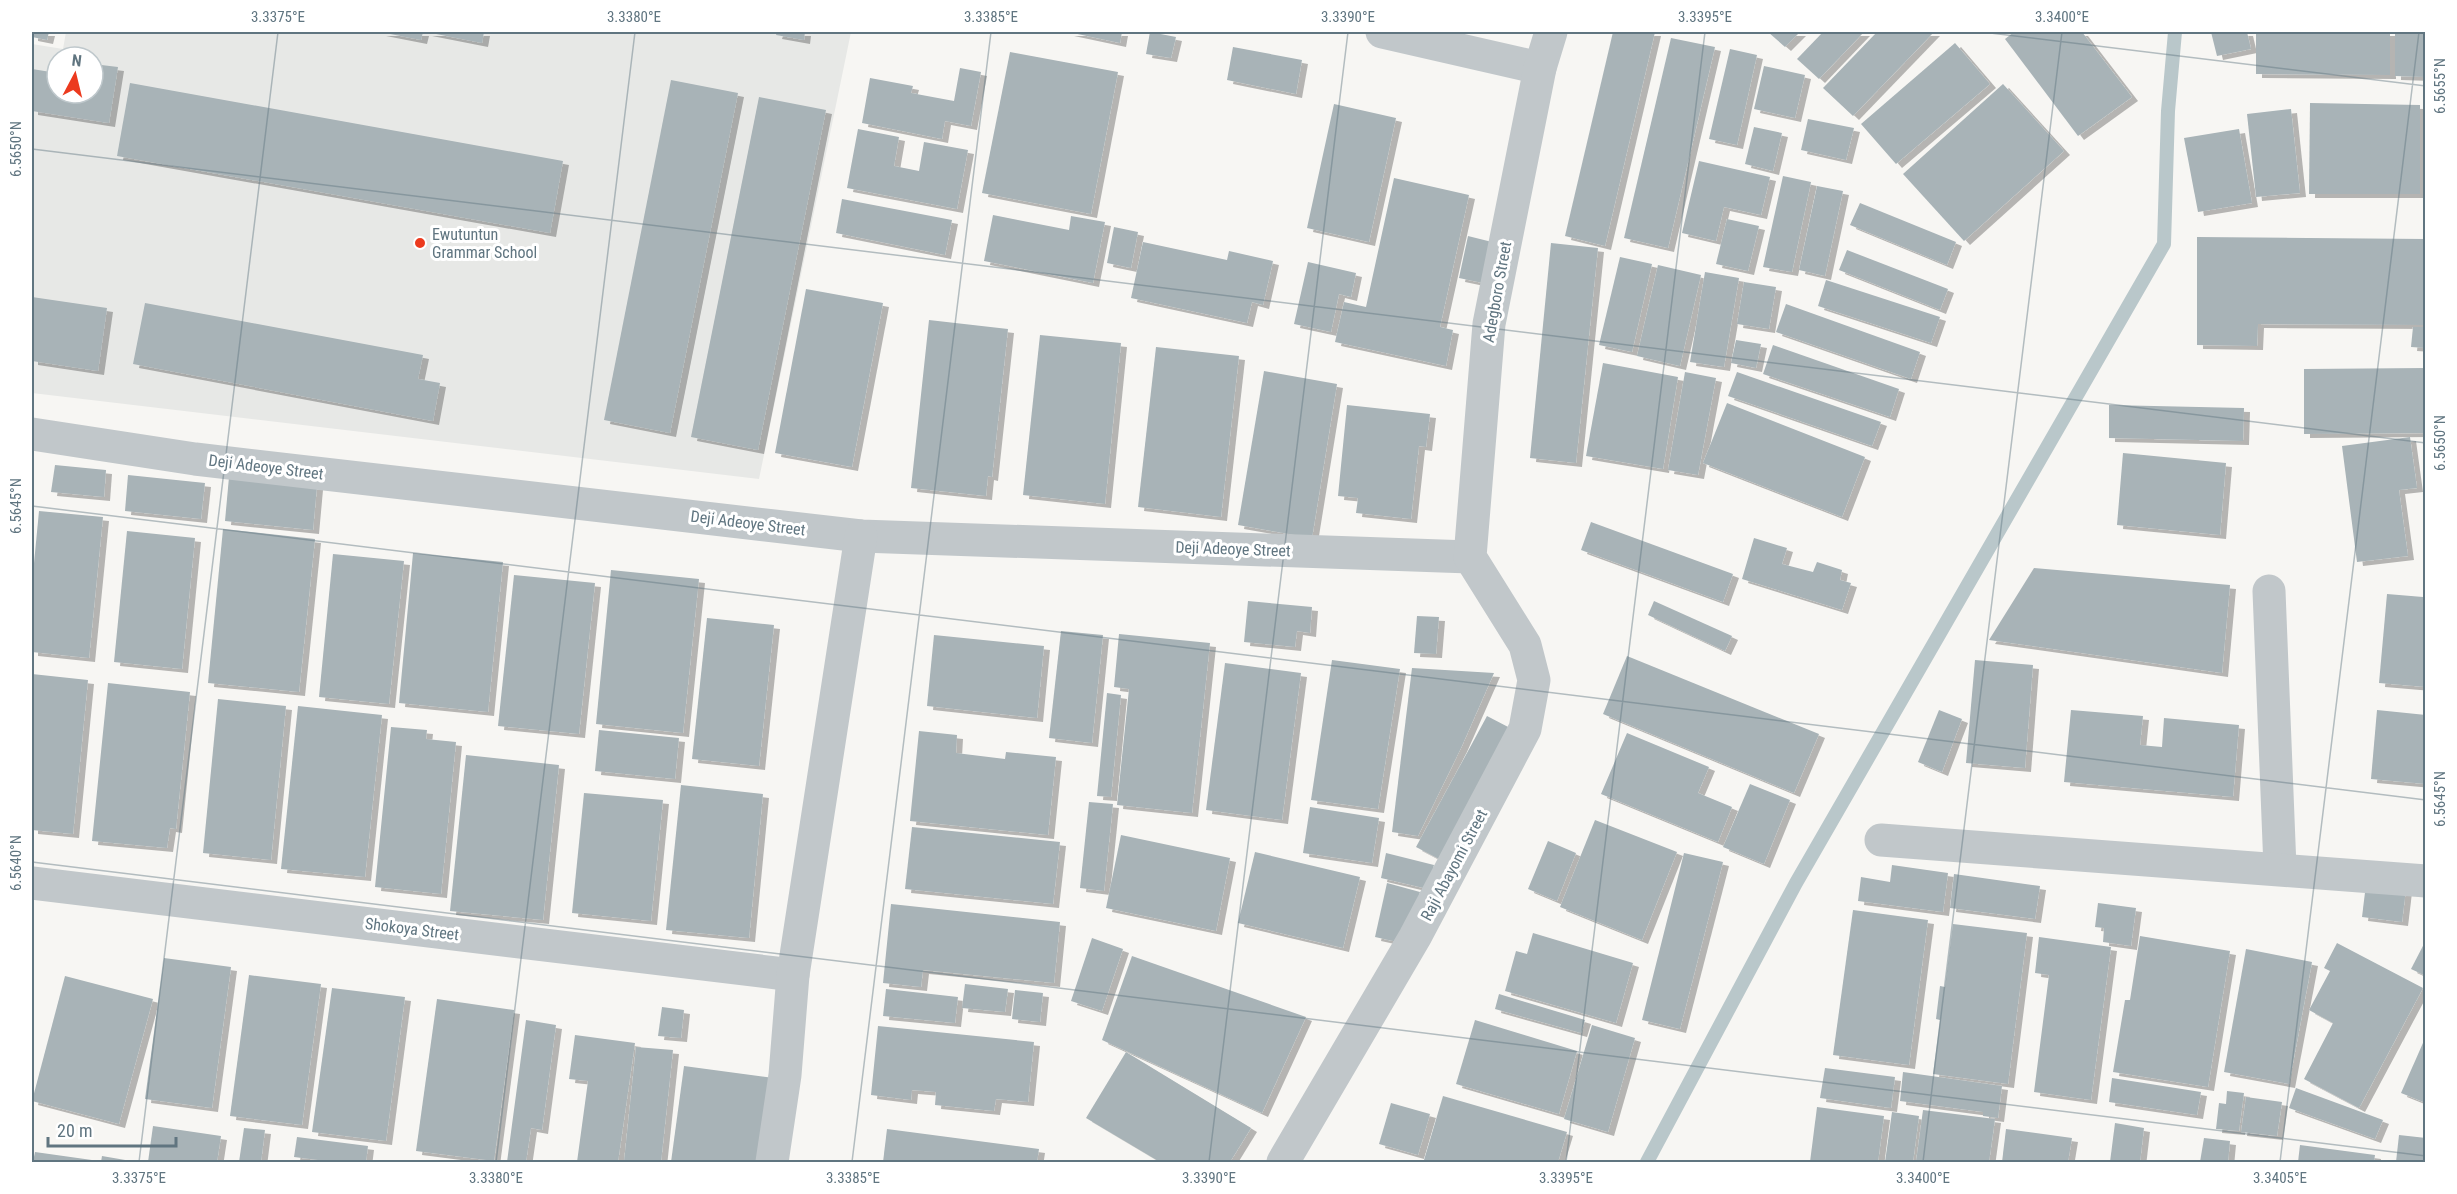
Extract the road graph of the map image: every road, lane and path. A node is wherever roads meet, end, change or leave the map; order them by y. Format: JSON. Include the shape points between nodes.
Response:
{"nodes":[{"id":1,"x":1382,"y":32,"type":"edge"},
{"id":2,"x":1551,"y":32,"type":"edge"},
{"id":3,"x":1540,"y":68,"type":"junction"},
{"id":4,"x":32,"y":434,"type":"edge"},
{"id":5,"x":861,"y":536,"type":"junction"},
{"id":6,"x":1470,"y":557,"type":"junction"},
{"id":7,"x":2269,"y":591,"type":"dead end"},
{"id":8,"x":1881,"y":840,"type":"dead end"},
{"id":9,"x":2280,"y":868,"type":"junction"},
{"id":10,"x":2426,"y":881,"type":"edge"},
{"id":11,"x":32,"y":884,"type":"edge"},
{"id":12,"x":793,"y":975,"type":"junction"},
{"id":13,"x":772,"y":1162,"type":"edge"},
{"id":14,"x":1283,"y":1162,"type":"edge"}],
"edges":[{"from":1,"to":3,"type":"street"},
{"from":2,"to":3,"type":"street","name":"Adegboro Street"},
{"from":3,"to":6,"type":"street","name":"Adegboro Street","via":[[1489,324]]},
{"from":4,"to":5,"type":"street","name":"Deji Adeoye Street","via":[[195,459]]},
{"from":5,"to":6,"type":"street","name":"Deji Adeoye Street"},
{"from":5,"to":12,"type":"street"},
{"from":6,"to":14,"type":"street","name":"Raji Abayomi Street","via":[[1525,645],[1534,680],[1525,729],[1415,937]]},
{"from":7,"to":9,"type":"street"},
{"from":8,"to":9,"type":"street"},
{"from":9,"to":10,"type":"street"},
{"from":11,"to":12,"type":"street","name":"Shokoya Street"},
{"from":12,"to":13,"type":"street","via":[[785,1075]]}]}
